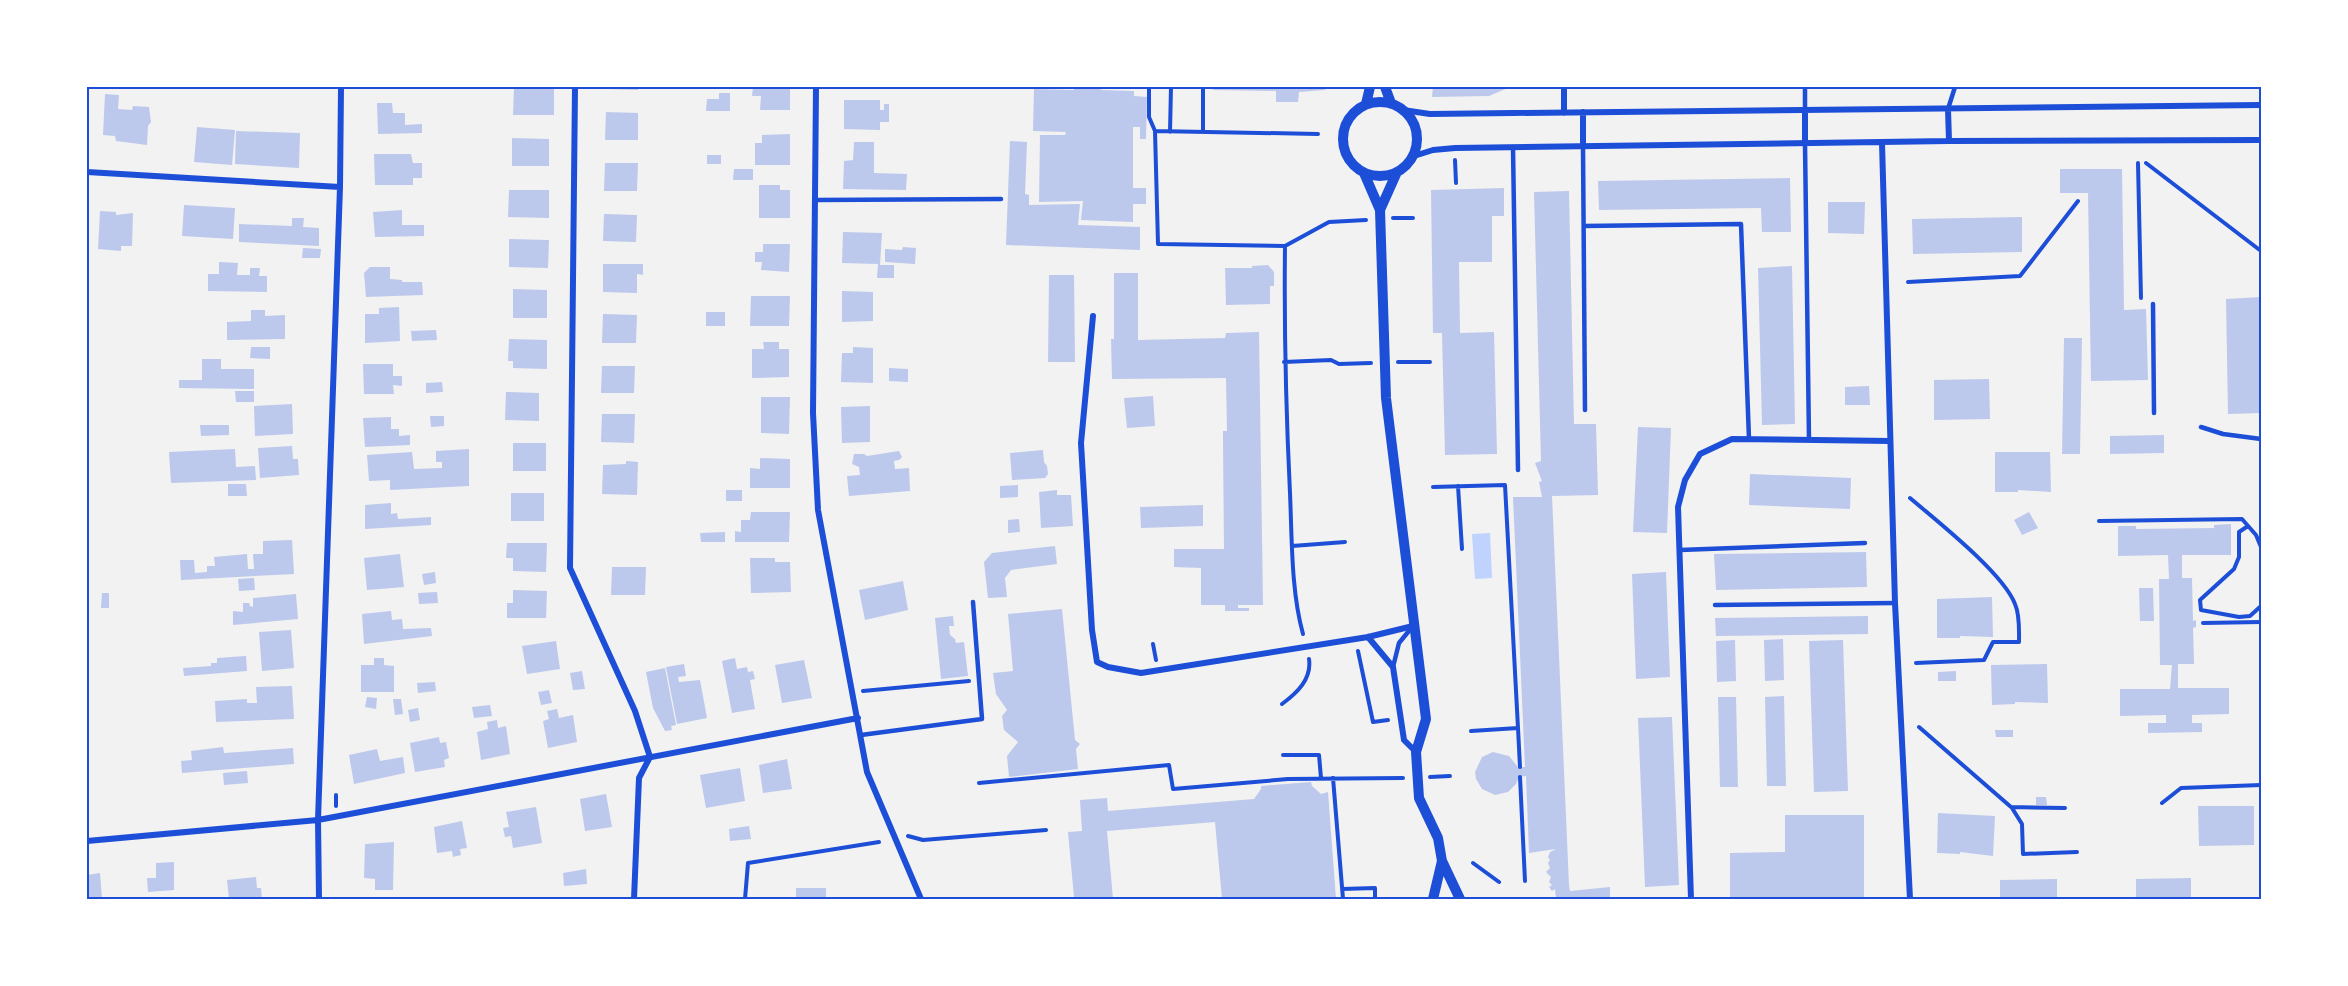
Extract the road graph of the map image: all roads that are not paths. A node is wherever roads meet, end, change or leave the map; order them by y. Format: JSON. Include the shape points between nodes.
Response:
{"nodes":[{"id":1,"x":341,"y":87,"type":"edge"},
{"id":2,"x":575,"y":87,"type":"edge"},
{"id":3,"x":816,"y":87,"type":"edge"},
{"id":4,"x":1370,"y":87,"type":"edge"},
{"id":5,"x":1385,"y":87,"type":"edge"},
{"id":6,"x":1564,"y":87,"type":"edge"},
{"id":7,"x":1805,"y":87,"type":"edge"},
{"id":8,"x":1955,"y":87,"type":"edge"},
{"id":9,"x":1391,"y":103,"type":"junction"},
{"id":10,"x":1366,"y":104,"type":"junction"},
{"id":11,"x":2261,"y":105,"type":"edge"},
{"id":12,"x":1948,"y":109,"type":"junction"},
{"id":13,"x":1403,"y":110,"type":"junction"},
{"id":14,"x":1804,"y":110,"type":"junction"},
{"id":15,"x":1564,"y":112,"type":"junction"},
{"id":16,"x":1583,"y":112,"type":"junction"},
{"id":17,"x":2261,"y":140,"type":"edge"},
{"id":18,"x":1949,"y":141,"type":"junction"},
{"id":19,"x":1882,"y":143,"type":"junction"},
{"id":20,"x":1805,"y":144,"type":"junction"},
{"id":21,"x":1584,"y":146,"type":"junction"},
{"id":22,"x":1514,"y":147,"type":"junction"},
{"id":23,"x":1414,"y":156,"type":"junction"},
{"id":24,"x":87,"y":172,"type":"edge"},
{"id":25,"x":1397,"y":172,"type":"junction"},
{"id":26,"x":1364,"y":173,"type":"junction"},
{"id":27,"x":340,"y":187,"type":"junction"},
{"id":28,"x":1001,"y":199,"type":"dead end"},
{"id":29,"x":815,"y":200,"type":"junction"},
{"id":30,"x":1380,"y":210,"type":"junction"},
{"id":31,"x":1584,"y":226,"type":"junction"},
{"id":32,"x":2154,"y":304,"type":"dead end"},
{"id":33,"x":1093,"y":316,"type":"dead end"},
{"id":34,"x":1585,"y":410,"type":"dead end"},
{"id":35,"x":2154,"y":413,"type":"dead end"},
{"id":36,"x":2201,"y":427,"type":"dead end"},
{"id":37,"x":1749,"y":439,"type":"junction"},
{"id":38,"x":2261,"y":439,"type":"edge"},
{"id":39,"x":1809,"y":440,"type":"junction"},
{"id":40,"x":1890,"y":441,"type":"junction"},
{"id":41,"x":1518,"y":470,"type":"dead end"},
{"id":42,"x":1865,"y":543,"type":"dead end"},
{"id":43,"x":1680,"y":550,"type":"junction"},
{"id":44,"x":973,"y":602,"type":"dead end"},
{"id":45,"x":1895,"y":603,"type":"junction"},
{"id":46,"x":1715,"y":605,"type":"dead end"},
{"id":47,"x":1413,"y":626,"type":"junction"},
{"id":48,"x":1368,"y":637,"type":"junction"},
{"id":49,"x":1393,"y":667,"type":"junction"},
{"id":50,"x":858,"y":718,"type":"junction"},
{"id":51,"x":861,"y":735,"type":"junction"},
{"id":52,"x":1416,"y":752,"type":"junction"},
{"id":53,"x":650,"y":757,"type":"junction"},
{"id":54,"x":318,"y":820,"type":"junction"},
{"id":55,"x":87,"y":841,"type":"edge"},
{"id":56,"x":1442,"y":861,"type":"junction"},
{"id":57,"x":319,"y":899,"type":"edge"},
{"id":58,"x":634,"y":899,"type":"edge"},
{"id":59,"x":921,"y":899,"type":"edge"},
{"id":60,"x":1433,"y":899,"type":"edge"},
{"id":61,"x":1460,"y":899,"type":"edge"},
{"id":62,"x":1691,"y":899,"type":"edge"},
{"id":63,"x":1910,"y":899,"type":"edge"}],
"edges":[{"from":1,"to":27,"type":"street"},
{"from":2,"to":53,"type":"street","via":[[570,568],[635,711]]},
{"from":3,"to":29,"type":"street"},
{"from":4,"to":10,"type":"street"},
{"from":5,"to":9,"type":"street"},
{"from":6,"to":15,"type":"street"},
{"from":7,"to":14,"type":"lane"},
{"from":8,"to":12,"type":"lane"},
{"from":9,"to":10,"type":"street"},
{"from":9,"to":13,"type":"street"},
{"from":10,"to":26,"type":"street","via":[[1352,114],[1342,138],[1350,162]]},
{"from":11,"to":12,"type":"street"},
{"from":12,"to":14,"type":"street"},
{"from":12,"to":18,"type":"street"},
{"from":13,"to":15,"type":"street","via":[[1430,114]]},
{"from":13,"to":23,"type":"street","via":[[1417,131]]},
{"from":14,"to":16,"type":"street"},
{"from":14,"to":20,"type":"street"},
{"from":15,"to":16,"type":"street"},
{"from":16,"to":21,"type":"street"},
{"from":17,"to":18,"type":"street"},
{"from":18,"to":19,"type":"street"},
{"from":19,"to":20,"type":"street"},
{"from":19,"to":40,"type":"street"},
{"from":20,"to":21,"type":"street"},
{"from":20,"to":39,"type":"lane"},
{"from":21,"to":22,"type":"street"},
{"from":21,"to":31,"type":"lane"},
{"from":22,"to":23,"type":"street","via":[[1433,150]]},
{"from":22,"to":41,"type":"lane"},
{"from":23,"to":25,"type":"street"},
{"from":24,"to":27,"type":"street"},
{"from":25,"to":26,"type":"street","via":[[1377,176]]},
{"from":25,"to":30,"type":"street"},
{"from":26,"to":30,"type":"street"},
{"from":27,"to":54,"type":"street"},
{"from":28,"to":29,"type":"lane"},
{"from":29,"to":50,"type":"street","via":[[813,413],[818,510]]},
{"from":30,"to":47,"type":"street","via":[[1386,398]]},
{"from":31,"to":34,"type":"lane"},
{"from":31,"to":37,"type":"lane","via":[[1741,224]]},
{"from":32,"to":35,"type":"lane"},
{"from":33,"to":48,"type":"street","via":[[1081,443],[1097,662],[1141,672]]},
{"from":36,"to":38,"type":"lane"},
{"from":37,"to":39,"type":"street"},
{"from":37,"to":43,"type":"street","via":[[1732,439],[1700,454],[1685,480],[1678,507]]},
{"from":39,"to":40,"type":"street"},
{"from":40,"to":45,"type":"street"},
{"from":42,"to":43,"type":"lane"},
{"from":43,"to":62,"type":"street"},
{"from":44,"to":51,"type":"lane","via":[[982,719]]},
{"from":45,"to":46,"type":"lane"},
{"from":45,"to":63,"type":"street"},
{"from":47,"to":48,"type":"street"},
{"from":47,"to":49,"type":"lane","via":[[1399,644]]},
{"from":47,"to":52,"type":"street","via":[[1426,719]]},
{"from":48,"to":49,"type":"street"},
{"from":49,"to":52,"type":"street","via":[[1404,740]]},
{"from":50,"to":51,"type":"street"},
{"from":50,"to":53,"type":"street"},
{"from":51,"to":59,"type":"street","via":[[867,772]]},
{"from":52,"to":56,"type":"street","via":[[1419,798],[1438,838]]},
{"from":53,"to":54,"type":"street"},
{"from":53,"to":58,"type":"street","via":[[639,778]]},
{"from":54,"to":55,"type":"street"},
{"from":54,"to":57,"type":"street"},
{"from":56,"to":60,"type":"street"},
{"from":56,"to":61,"type":"street"}]}
